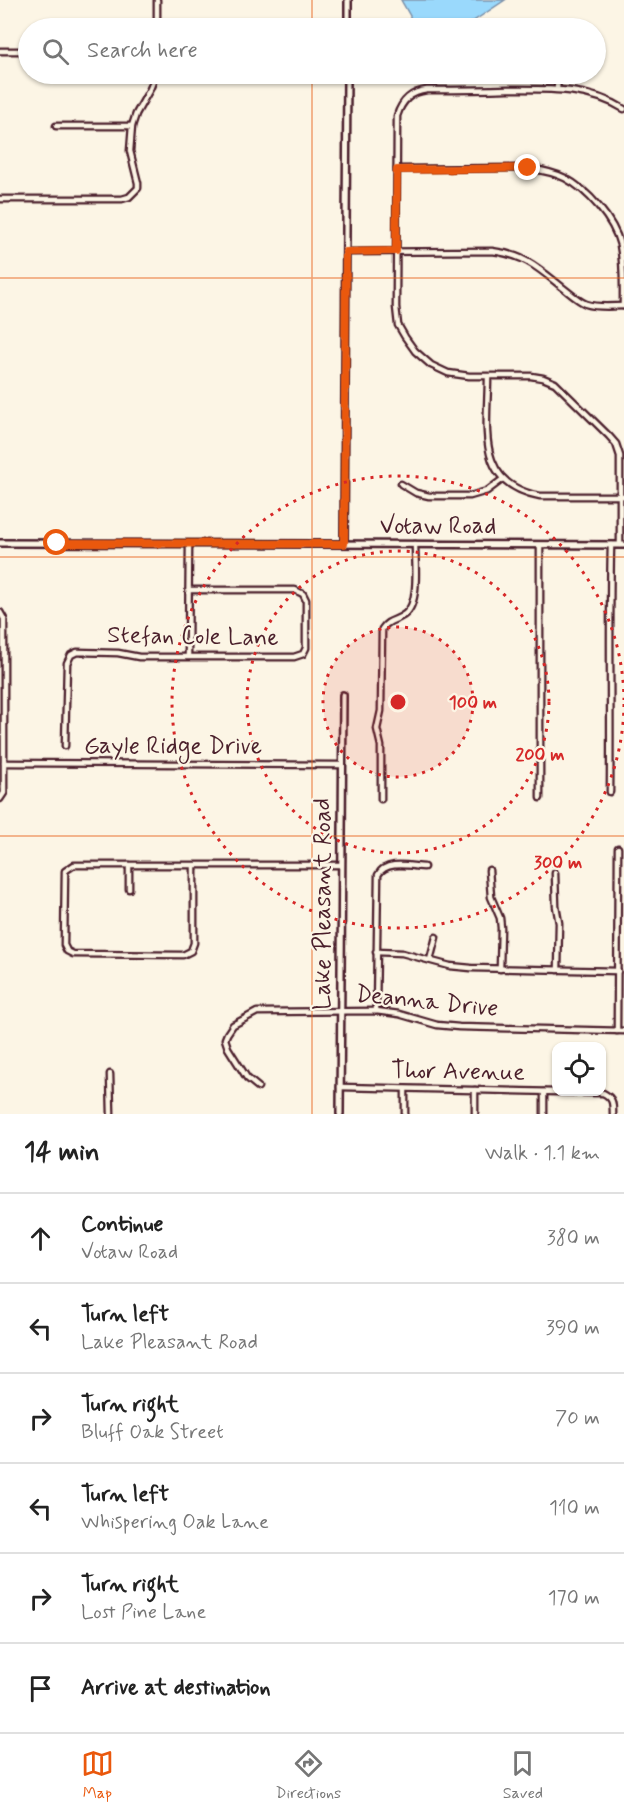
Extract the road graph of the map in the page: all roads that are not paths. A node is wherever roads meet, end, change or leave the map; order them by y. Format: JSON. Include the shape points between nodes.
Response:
{"nodes":[{"id":1,"x":157,"y":0,"type":"edge"},
{"id":2,"x":348,"y":0,"type":"edge"},
{"id":3,"x":157,"y":18,"type":"edge"},
{"id":4,"x":348,"y":18,"type":"edge"},
{"id":5,"x":0,"y":51,"type":"edge"},
{"id":6,"x":18,"y":51,"type":"edge"},
{"id":7,"x":152,"y":84,"type":"edge"},
{"id":8,"x":347,"y":84,"type":"edge"},
{"id":9,"x":557,"y":84,"type":"edge"},
{"id":10,"x":557,"y":89,"type":"junction"},
{"id":11,"x":624,"y":109,"type":"edge"},
{"id":12,"x":56,"y":126,"type":"dead end"},
{"id":13,"x":132,"y":126,"type":"junction"},
{"id":14,"x":397,"y":170,"type":"junction"},
{"id":15,"x":0,"y":199,"type":"edge"},
{"id":16,"x":396,"y":251,"type":"junction"},
{"id":17,"x":346,"y":252,"type":"junction"},
{"id":18,"x":624,"y":306,"type":"edge"},
{"id":19,"x":488,"y":377,"type":"junction"},
{"id":20,"x":503,"y":479,"type":"junction"},
{"id":21,"x":401,"y":484,"type":"dead end"},
{"id":22,"x":622,"y":496,"type":"edge"},
{"id":23,"x":0,"y":543,"type":"edge"},
{"id":24,"x":189,"y":544,"type":"junction"},
{"id":25,"x":344,"y":544,"type":"junction"},
{"id":26,"x":415,"y":544,"type":"junction"},
{"id":27,"x":540,"y":545,"type":"junction"},
{"id":28,"x":611,"y":545,"type":"junction"},
{"id":29,"x":622,"y":545,"type":"edge"},
{"id":30,"x":189,"y":590,"type":"junction"},
{"id":31,"x":0,"y":612,"type":"edge"},
{"id":32,"x":188,"y":656,"type":"junction"},
{"id":33,"x":342,"y":695,"type":"dead end"},
{"id":34,"x":2,"y":739,"type":"edge"},
{"id":35,"x":65,"y":746,"type":"dead end"},
{"id":36,"x":4,"y":763,"type":"junction"},
{"id":37,"x":342,"y":765,"type":"junction"},
{"id":38,"x":610,"y":792,"type":"dead end"},
{"id":39,"x":540,"y":798,"type":"dead end"},
{"id":40,"x":0,"y":799,"type":"edge"},
{"id":41,"x":381,"y":799,"type":"dead end"},
{"id":42,"x":618,"y":848,"type":"dead end"},
{"id":43,"x":129,"y":865,"type":"junction"},
{"id":44,"x":194,"y":865,"type":"junction"},
{"id":45,"x":341,"y":866,"type":"junction"},
{"id":46,"x":424,"y":867,"type":"dead end"},
{"id":47,"x":489,"y":870,"type":"dead end"},
{"id":48,"x":555,"y":873,"type":"dead end"},
{"id":49,"x":129,"y":889,"type":"dead end"},
{"id":50,"x":621,"y":903,"type":"edge"},
{"id":51,"x":436,"y":937,"type":"dead end"},
{"id":52,"x":376,"y":952,"type":"junction"},
{"id":53,"x":430,"y":960,"type":"junction"},
{"id":54,"x":500,"y":969,"type":"junction"},
{"id":55,"x":558,"y":970,"type":"junction"},
{"id":56,"x":618,"y":971,"type":"junction"},
{"id":57,"x":376,"y":1011,"type":"junction"},
{"id":58,"x":341,"y":1012,"type":"junction"},
{"id":59,"x":617,"y":1031,"type":"junction"},
{"id":60,"x":624,"y":1031,"type":"edge"},
{"id":61,"x":110,"y":1074,"type":"dead end"},
{"id":62,"x":258,"y":1087,"type":"dead end"},
{"id":63,"x":340,"y":1087,"type":"junction"},
{"id":64,"x":405,"y":1089,"type":"junction"},
{"id":65,"x":476,"y":1090,"type":"junction"},
{"id":66,"x":544,"y":1092,"type":"junction"},
{"id":67,"x":111,"y":1114,"type":"edge"},
{"id":68,"x":340,"y":1114,"type":"edge"},
{"id":69,"x":405,"y":1114,"type":"edge"},
{"id":70,"x":476,"y":1114,"type":"edge"},
{"id":71,"x":544,"y":1114,"type":"edge"},
{"id":72,"x":613,"y":1114,"type":"edge"}],
"edges":[{"from":1,"to":3,"type":"street"},
{"from":2,"to":4,"type":"street"},
{"from":5,"to":6,"type":"street"},
{"from":7,"to":13,"type":"street"},
{"from":8,"to":17,"type":"street"},
{"from":9,"to":10,"type":"street"},
{"from":10,"to":11,"type":"street","via":[[598,96]]},
{"from":10,"to":14,"type":"street","via":[[417,91],[400,104]]},
{"from":12,"to":13,"type":"street"},
{"from":13,"to":15,"type":"street","via":[[130,151],[138,188],[129,197]]},
{"from":14,"to":16,"type":"street"},
{"from":14,"to":18,"type":"street","via":[[528,168],[566,178],[583,190],[614,227],[621,245]]},
{"from":16,"to":17,"type":"street"},
{"from":16,"to":18,"type":"street","via":[[509,253],[537,267],[586,304]]},
{"from":16,"to":19,"type":"street","via":[[398,325],[415,351],[448,373]]},
{"from":17,"to":25,"type":"street"},
{"from":19,"to":20,"type":"street","via":[[488,446],[494,468]]},
{"from":19,"to":22,"type":"street","via":[[531,376],[555,383],[616,444]]},
{"from":20,"to":21,"type":"street","via":[[487,491],[470,496],[429,496]]},
{"from":20,"to":22,"type":"street","via":[[527,494],[540,496]]},
{"from":22,"to":29,"type":"street"},
{"from":23,"to":24,"type":"street","name":"Votaw Road"},
{"from":24,"to":25,"type":"street","name":"Votaw Road"},
{"from":24,"to":30,"type":"street"},
{"from":25,"to":26,"type":"street","name":"Votaw Road"},
{"from":26,"to":27,"type":"street","name":"Votaw Road"},
{"from":26,"to":41,"type":"street","via":[[413,606],[400,618],[390,620],[382,630],[378,729]]},
{"from":27,"to":28,"type":"street","name":"Votaw Road"},
{"from":27,"to":39,"type":"street"},
{"from":28,"to":29,"type":"street","name":"Votaw Road"},
{"from":28,"to":38,"type":"street"},
{"from":30,"to":32,"type":"street"},
{"from":30,"to":32,"type":"street","name":"Stefan Cole Lane","via":[[295,590],[306,600],[306,648],[294,657]]},
{"from":31,"to":34,"type":"street","via":[[4,619]]},
{"from":32,"to":35,"type":"street","name":"Stefan Cole Lane","via":[[77,652],[71,655],[67,663]]},
{"from":33,"to":37,"type":"street","name":"Lake Pleasant Road"},
{"from":34,"to":36,"type":"street"},
{"from":36,"to":37,"type":"street","name":"Gayle Ridge Drive"},
{"from":36,"to":40,"type":"street","via":[[4,793]]},
{"from":37,"to":45,"type":"street","name":"Lake Pleasant Road"},
{"from":42,"to":50,"type":"street"},
{"from":43,"to":44,"type":"street"},
{"from":43,"to":44,"type":"street","via":[[74,865],[65,872],[67,951],[183,955],[191,951],[195,943]]},
{"from":43,"to":49,"type":"street"},
{"from":44,"to":45,"type":"street"},
{"from":45,"to":58,"type":"street","name":"Lake Pleasant Road"},
{"from":46,"to":52,"type":"street","via":[[381,869]]},
{"from":47,"to":54,"type":"street","via":[[490,892],[500,918]]},
{"from":48,"to":55,"type":"street"},
{"from":50,"to":56,"type":"street"},
{"from":51,"to":53,"type":"street"},
{"from":52,"to":53,"type":"street"},
{"from":52,"to":57,"type":"street"},
{"from":53,"to":54,"type":"street","via":[[450,966]]},
{"from":54,"to":55,"type":"street"},
{"from":55,"to":56,"type":"street"},
{"from":56,"to":59,"type":"street"},
{"from":57,"to":58,"type":"street","name":"Deanna Drive"},
{"from":57,"to":59,"type":"street","name":"Deanna Drive","via":[[459,1028]]},
{"from":58,"to":62,"type":"street","name":"Deanna Drive","via":[[257,1012],[233,1025],[226,1044],[247,1078]]},
{"from":58,"to":63,"type":"street","name":"Lake Pleasant Road"},
{"from":59,"to":60,"type":"street","name":"Deanna Drive"},
{"from":61,"to":67,"type":"street"},
{"from":63,"to":64,"type":"street","name":"Thor Avenue"},
{"from":63,"to":68,"type":"street","name":"Lake Pleasant Road"},
{"from":64,"to":65,"type":"street","name":"Thor Avenue"},
{"from":64,"to":69,"type":"street"},
{"from":65,"to":66,"type":"street","name":"Thor Avenue"},
{"from":65,"to":70,"type":"street"},
{"from":66,"to":71,"type":"street"},
{"from":66,"to":72,"type":"street","name":"Thor Avenue","via":[[603,1093],[613,1102]]}]}
